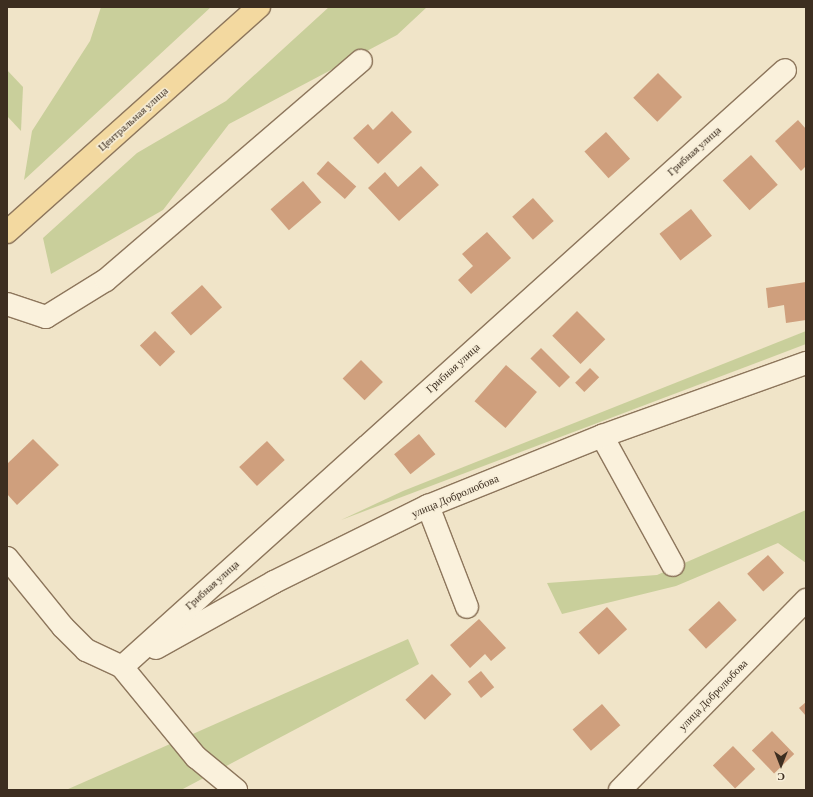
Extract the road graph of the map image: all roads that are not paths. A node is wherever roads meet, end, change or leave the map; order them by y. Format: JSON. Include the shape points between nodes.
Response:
{"nodes":[{"id":1,"x":259,"y":7,"type":"edge"},
{"id":2,"x":361,"y":61,"type":"dead end"},
{"id":3,"x":785,"y":70,"type":"dead end"},
{"id":4,"x":7,"y":232,"type":"edge"},
{"id":5,"x":7,"y":304,"type":"edge"},
{"id":6,"x":806,"y":363,"type":"edge"},
{"id":7,"x":602,"y":436,"type":"junction"},
{"id":8,"x":428,"y":506,"type":"junction"},
{"id":9,"x":7,"y":558,"type":"edge"},
{"id":10,"x":673,"y":565,"type":"dead end"},
{"id":11,"x":806,"y":600,"type":"edge"},
{"id":12,"x":467,"y":607,"type":"dead end"},
{"id":13,"x":122,"y":667,"type":"junction"},
{"id":14,"x":236,"y":790,"type":"edge"},
{"id":15,"x":620,"y":790,"type":"edge"}],
"edges":[{"from":1,"to":4,"type":"main road","name":"Центральная улица"},
{"from":2,"to":5,"type":"street","via":[[106,280],[46,317]]},
{"from":3,"to":13,"type":"street","name":"Грибная улица"},
{"from":6,"to":7,"type":"street","name":"улица Добролюбова"},
{"from":7,"to":8,"type":"street","name":"улица Добролюбова"},
{"from":7,"to":10,"type":"street"},
{"from":8,"to":12,"type":"street"},
{"from":8,"to":13,"type":"street","name":"улица Добролюбова","via":[[274,582]]},
{"from":9,"to":13,"type":"street","via":[[86,650]]},
{"from":11,"to":15,"type":"street","name":"улица Добролюбова"},
{"from":13,"to":14,"type":"street","via":[[196,757]]}]}
